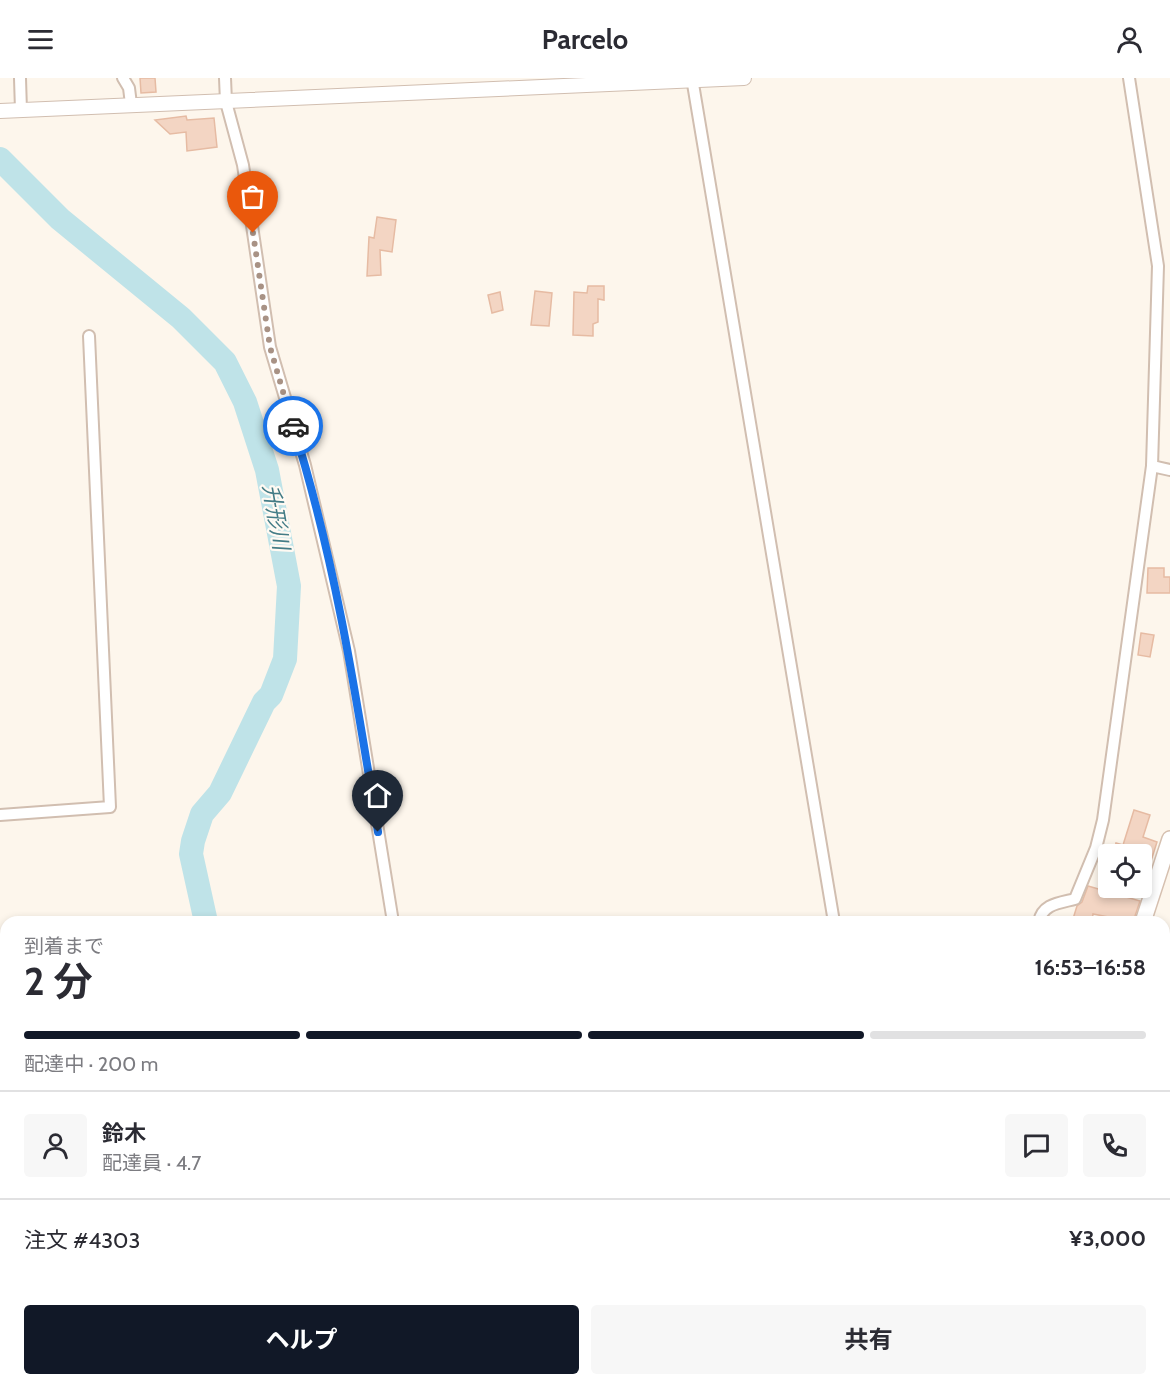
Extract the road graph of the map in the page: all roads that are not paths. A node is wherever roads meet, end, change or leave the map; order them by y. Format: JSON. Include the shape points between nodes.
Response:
{"nodes":[{"id":1,"x":20,"y":78,"type":"edge"},
{"id":2,"x":123,"y":78,"type":"edge"},
{"id":3,"x":225,"y":78,"type":"edge"},
{"id":4,"x":744,"y":78,"type":"edge"},
{"id":5,"x":1129,"y":78,"type":"edge"},
{"id":6,"x":692,"y":79,"type":"edge"},
{"id":7,"x":226,"y":102,"type":"junction"},
{"id":8,"x":131,"y":104,"type":"junction"},
{"id":9,"x":21,"y":110,"type":"junction"},
{"id":10,"x":0,"y":111,"type":"edge"},
{"id":11,"x":89,"y":336,"type":"dead end"},
{"id":12,"x":1152,"y":466,"type":"junction"},
{"id":13,"x":1170,"y":470,"type":"edge"},
{"id":14,"x":0,"y":815,"type":"edge"},
{"id":15,"x":1170,"y":839,"type":"edge"},
{"id":16,"x":392,"y":916,"type":"edge"},
{"id":17,"x":833,"y":916,"type":"edge"},
{"id":18,"x":1041,"y":916,"type":"edge"},
{"id":19,"x":1145,"y":916,"type":"edge"}],
"edges":[{"from":1,"to":9,"type":"street"},
{"from":2,"to":8,"type":"street"},
{"from":3,"to":7,"type":"street"},
{"from":4,"to":6,"type":"street"},
{"from":5,"to":12,"type":"street","via":[[1158,266]]},
{"from":6,"to":7,"type":"street"},
{"from":6,"to":17,"type":"street"},
{"from":7,"to":8,"type":"street"},
{"from":7,"to":16,"type":"street","via":[[243,165],[274,367],[305,465],[349,651]]},
{"from":8,"to":9,"type":"street"},
{"from":9,"to":10,"type":"street"},
{"from":11,"to":14,"type":"street","via":[[110,807]]},
{"from":12,"to":13,"type":"street"},
{"from":12,"to":18,"type":"street","via":[[1103,820],[1075,899],[1050,905]]},
{"from":15,"to":19,"type":"main road"}]}
